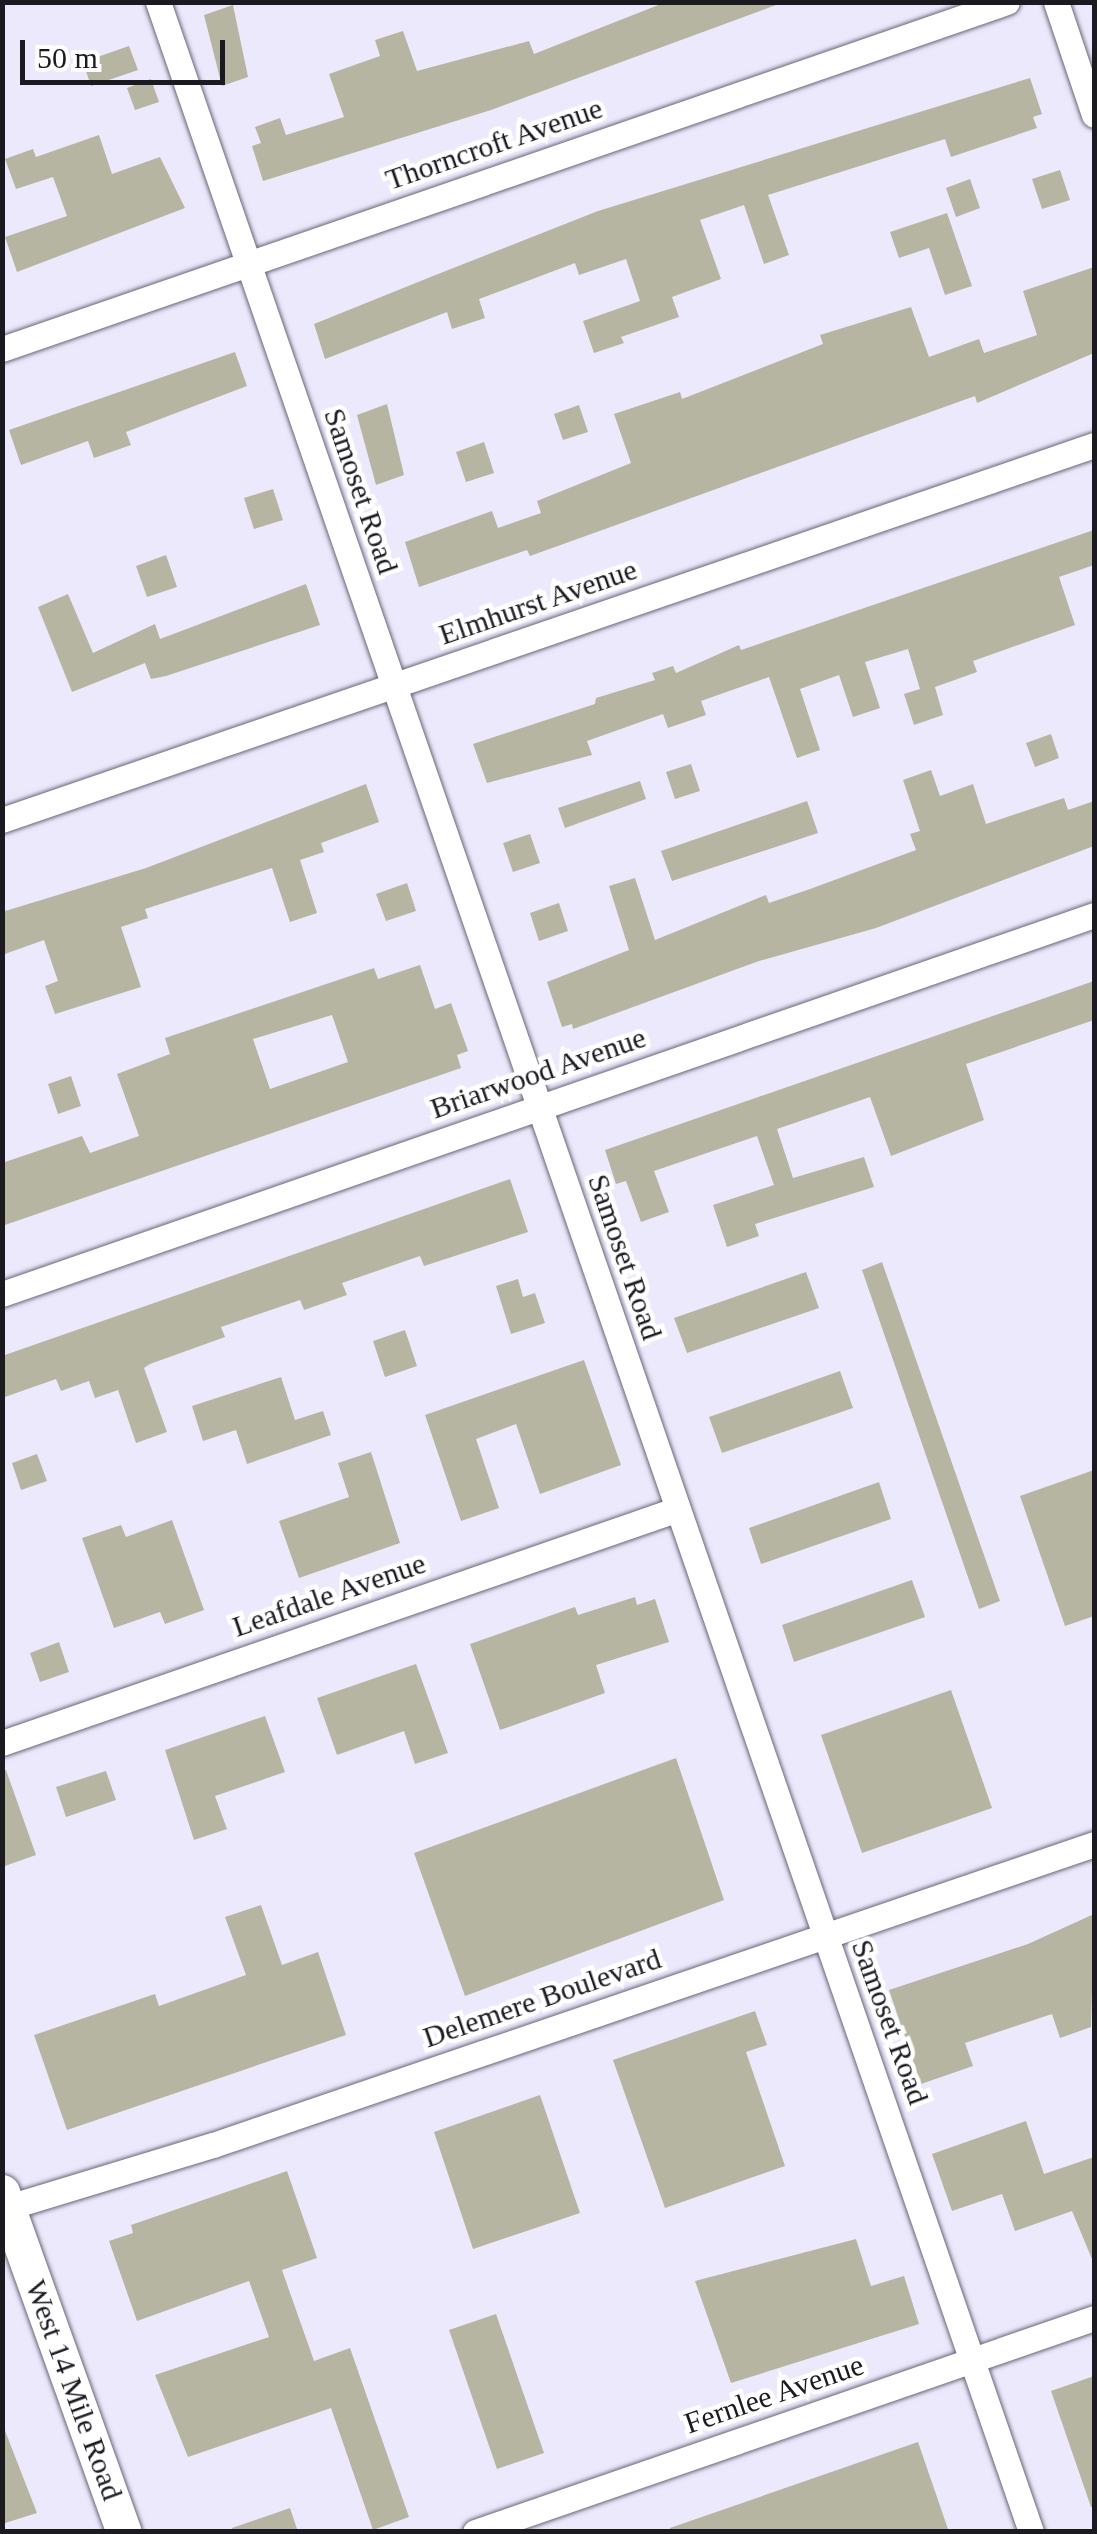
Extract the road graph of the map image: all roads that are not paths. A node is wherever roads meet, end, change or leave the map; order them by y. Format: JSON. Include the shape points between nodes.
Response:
{"nodes":[{"id":1,"x":158,"y":2,"type":"edge"},
{"id":2,"x":1007,"y":2,"type":"edge"},
{"id":3,"x":1056,"y":2,"type":"edge"},
{"id":4,"x":1094,"y":115,"type":"edge"},
{"id":5,"x":248,"y":264,"type":"junction"},
{"id":6,"x":2,"y":349,"type":"edge"},
{"id":7,"x":1094,"y":445,"type":"edge"},
{"id":8,"x":393,"y":685,"type":"junction"},
{"id":9,"x":2,"y":820,"type":"edge"},
{"id":10,"x":1094,"y":915,"type":"edge"},
{"id":11,"x":539,"y":1107,"type":"junction"},
{"id":12,"x":2,"y":1294,"type":"edge"},
{"id":13,"x":678,"y":1509,"type":"junction"},
{"id":14,"x":2,"y":1742,"type":"edge"},
{"id":15,"x":1094,"y":1844,"type":"edge"},
{"id":16,"x":824,"y":1937,"type":"junction"},
{"id":17,"x":4,"y":2203,"type":"edge"},
{"id":18,"x":1094,"y":2318,"type":"edge"},
{"id":19,"x":972,"y":2360,"type":"junction"},
{"id":20,"x":124,"y":2532,"type":"edge"},
{"id":21,"x":475,"y":2532,"type":"edge"},
{"id":22,"x":1032,"y":2532,"type":"edge"}],
"edges":[{"from":1,"to":5,"type":"street","name":"Samoset Road"},
{"from":2,"to":5,"type":"street","name":"Thorncroft Avenue"},
{"from":3,"to":4,"type":"street"},
{"from":5,"to":6,"type":"street","name":"Thorncroft Avenue"},
{"from":5,"to":8,"type":"street","name":"Samoset Road"},
{"from":7,"to":8,"type":"street","name":"Elmhurst Avenue"},
{"from":8,"to":9,"type":"street","name":"Elmhurst Avenue"},
{"from":8,"to":11,"type":"street","name":"Samoset Road"},
{"from":10,"to":11,"type":"street","name":"Briarwood Avenue"},
{"from":11,"to":12,"type":"street","name":"Briarwood Avenue"},
{"from":11,"to":13,"type":"street","name":"Samoset Road"},
{"from":13,"to":14,"type":"street","name":"Leafdale Avenue"},
{"from":13,"to":16,"type":"street","name":"Samoset Road"},
{"from":15,"to":16,"type":"street","name":"Delemere Boulevard"},
{"from":16,"to":17,"type":"street","name":"Delemere Boulevard","via":[[71,2192]]},
{"from":16,"to":19,"type":"street","name":"Samoset Road"},
{"from":17,"to":20,"type":"main road","name":"West 14 Mile Road"},
{"from":18,"to":19,"type":"street","name":"Fernlee Avenue"},
{"from":19,"to":21,"type":"street","name":"Fernlee Avenue"},
{"from":19,"to":22,"type":"street","name":"Samoset Road"}]}
